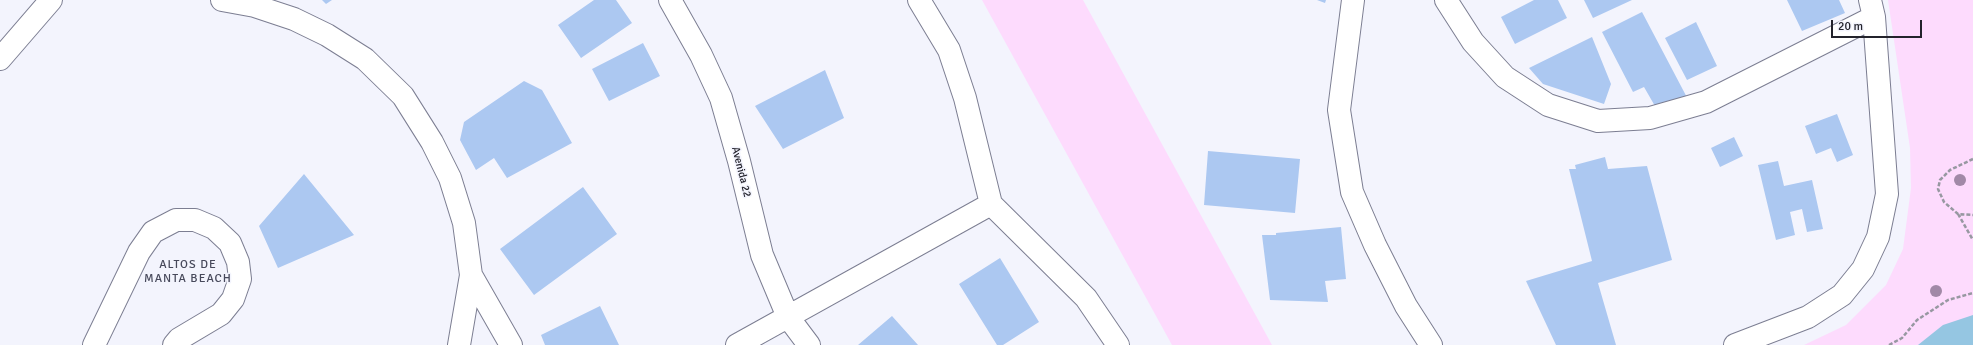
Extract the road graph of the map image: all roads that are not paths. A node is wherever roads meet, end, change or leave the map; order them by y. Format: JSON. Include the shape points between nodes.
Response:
{"nodes":[{"id":1,"x":51,"y":0,"type":"edge"},
{"id":2,"x":222,"y":0,"type":"edge"},
{"id":3,"x":670,"y":0,"type":"edge"},
{"id":4,"x":919,"y":0,"type":"edge"},
{"id":5,"x":1353,"y":0,"type":"edge"},
{"id":6,"x":1446,"y":0,"type":"edge"},
{"id":7,"x":1872,"y":8,"type":"edge"},
{"id":8,"x":0,"y":59,"type":"edge"},
{"id":9,"x":991,"y":204,"type":"junction"},
{"id":10,"x":471,"y":275,"type":"junction"},
{"id":11,"x":788,"y":317,"type":"junction"},
{"id":12,"x":94,"y":345,"type":"edge"},
{"id":13,"x":174,"y":345,"type":"edge"},
{"id":14,"x":459,"y":345,"type":"edge"},
{"id":15,"x":511,"y":345,"type":"edge"},
{"id":16,"x":736,"y":345,"type":"edge"},
{"id":17,"x":809,"y":345,"type":"edge"},
{"id":18,"x":1118,"y":345,"type":"edge"},
{"id":19,"x":1431,"y":345,"type":"edge"},
{"id":20,"x":1735,"y":345,"type":"edge"}],
"edges":[{"from":1,"to":8,"type":"street"},
{"from":2,"to":10,"type":"street","via":[[255,6],[294,19],[327,35],[366,59],[403,96],[432,142],[450,178],[464,223]]},
{"from":3,"to":11,"type":"street","name":"Avenida 22","via":[[701,55],[721,98],[762,255]]},
{"from":4,"to":9,"type":"street","via":[[949,50],[965,98]]},
{"from":5,"to":19,"type":"street","via":[[1339,110],[1352,192],[1406,306]]},
{"from":6,"to":7,"type":"street","via":[[1473,42],[1505,77],[1548,105],[1598,121],[1650,118],[1706,102]]},
{"from":7,"to":20,"type":"street","via":[[1887,194],[1878,237],[1863,269],[1842,295],[1808,317]]},
{"from":9,"to":11,"type":"street"},
{"from":9,"to":18,"type":"street","via":[[1086,298]]},
{"from":10,"to":14,"type":"street"},
{"from":10,"to":15,"type":"street"},
{"from":11,"to":16,"type":"street"},
{"from":11,"to":17,"type":"street","name":"Avenida 22"},
{"from":12,"to":13,"type":"street","via":[[139,252],[153,232],[176,220],[195,220],[214,228],[230,243],[238,262],[240,279],[233,299],[222,314],[179,339]]}]}
